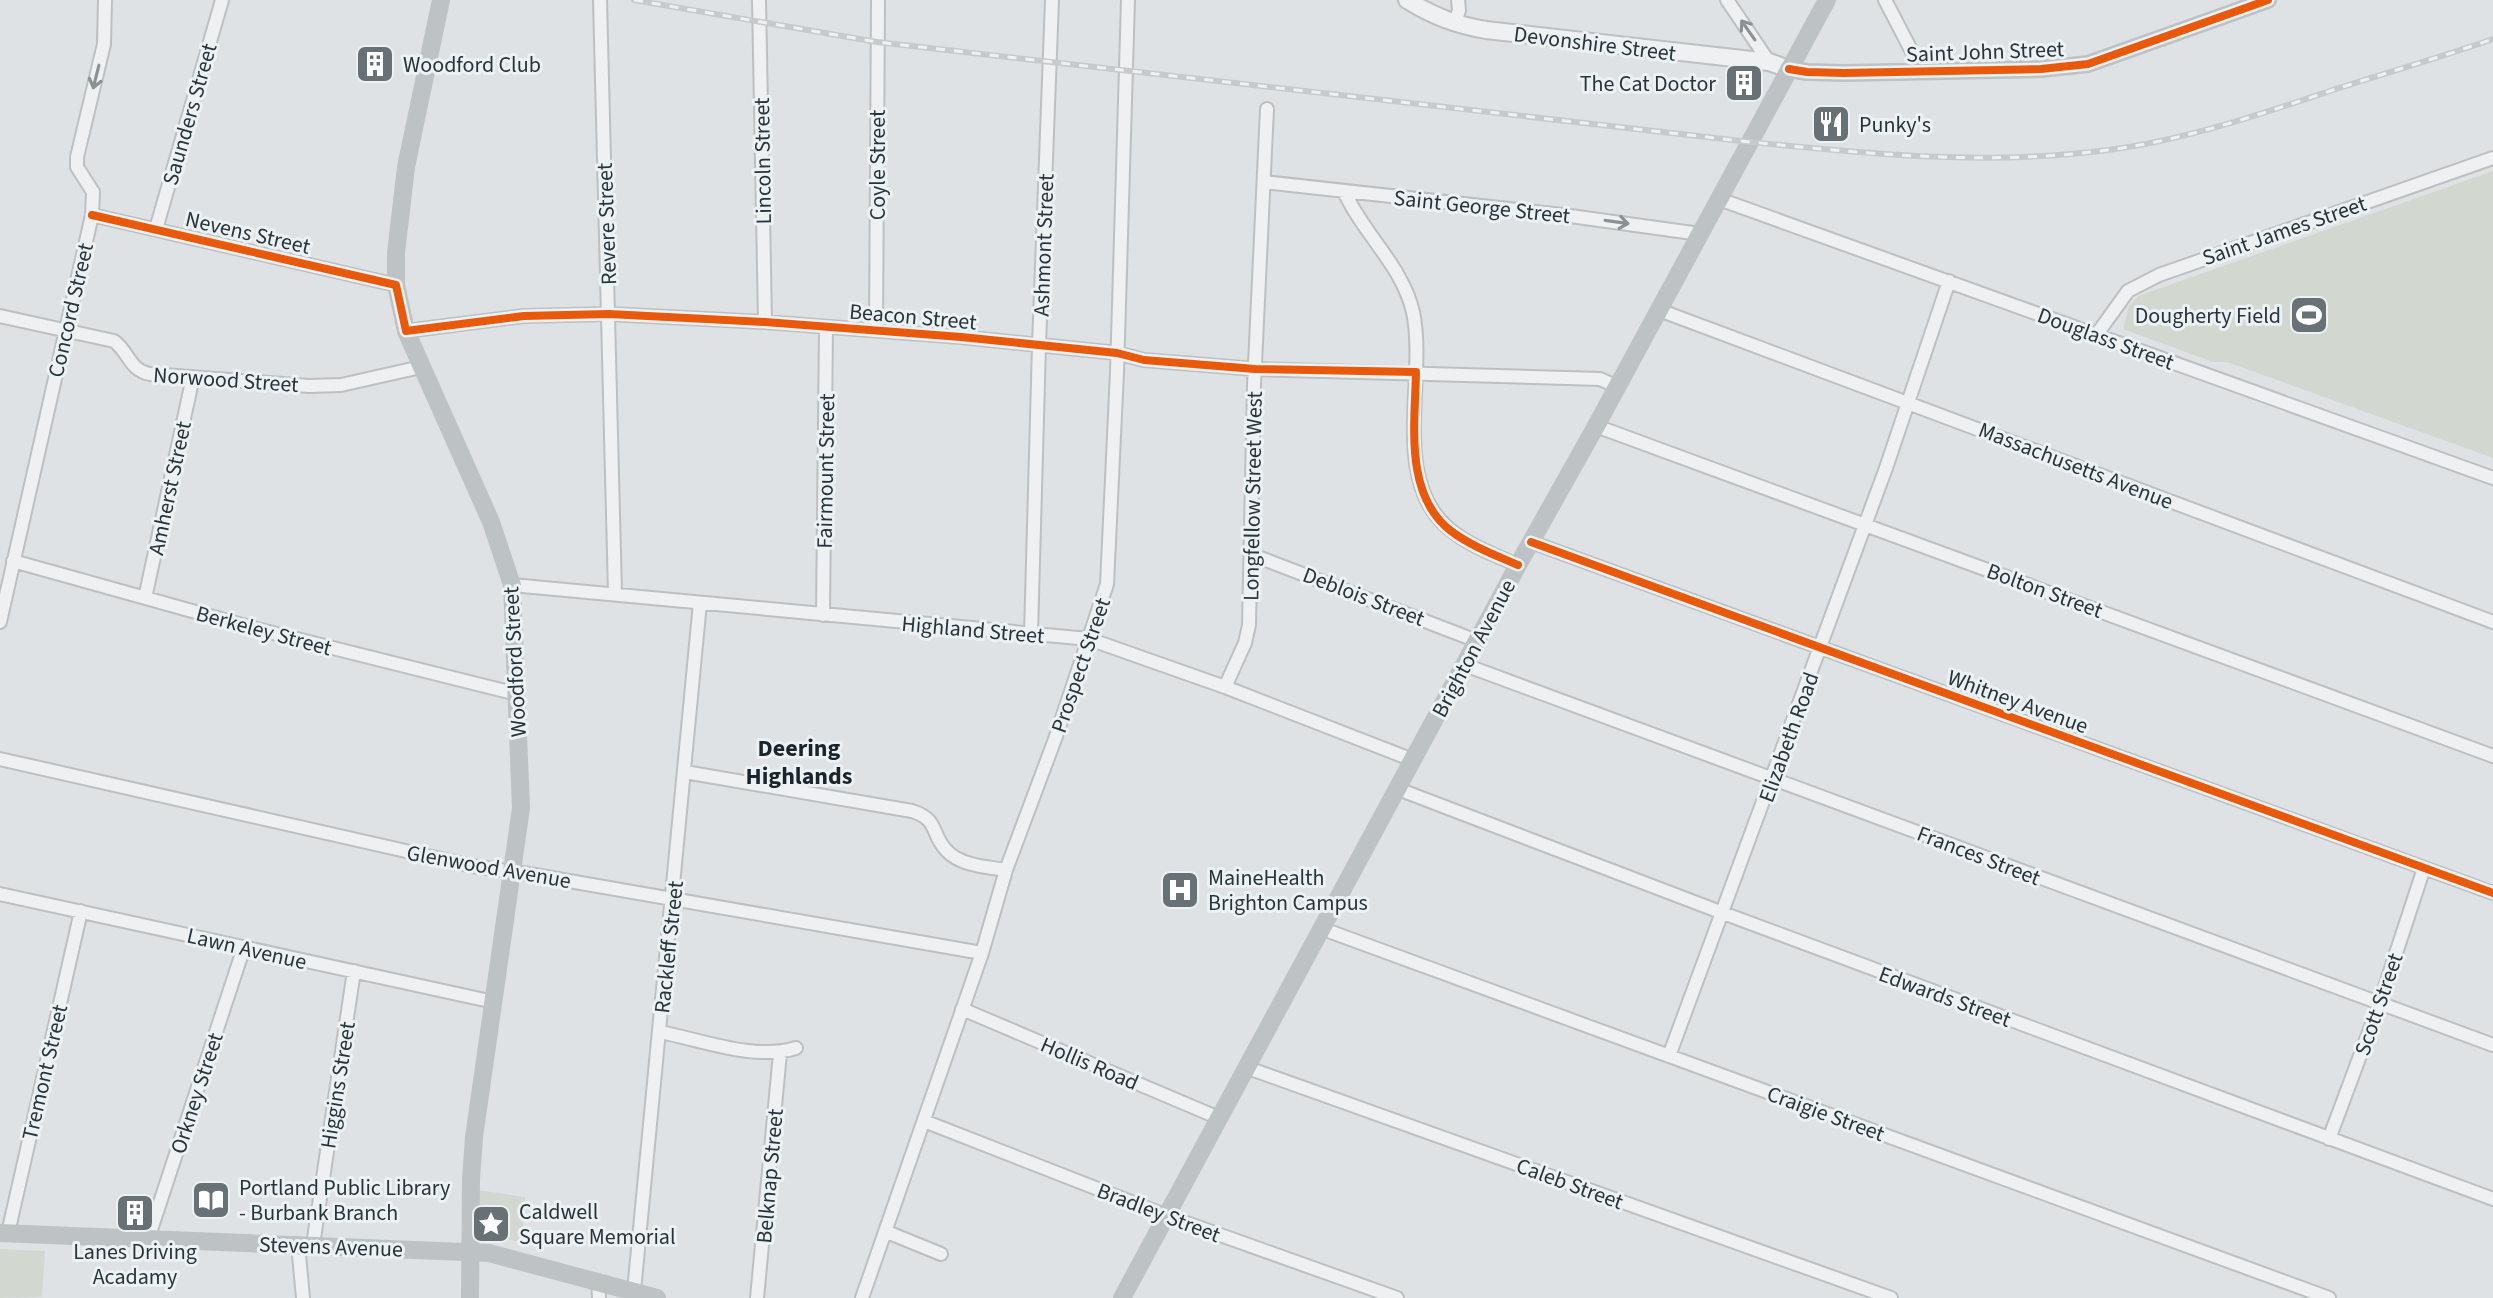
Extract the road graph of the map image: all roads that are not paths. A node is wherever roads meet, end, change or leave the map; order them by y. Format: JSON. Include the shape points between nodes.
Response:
{"nodes":[{"id":1,"x":105,"y":0,"type":"edge"},
{"id":2,"x":222,"y":0,"type":"edge"},
{"id":3,"x":441,"y":0,"type":"edge"},
{"id":4,"x":600,"y":0,"type":"edge"},
{"id":5,"x":759,"y":0,"type":"edge"},
{"id":6,"x":878,"y":0,"type":"edge"},
{"id":7,"x":1052,"y":0,"type":"edge"},
{"id":8,"x":1128,"y":0,"type":"edge"},
{"id":9,"x":1407,"y":0,"type":"edge"},
{"id":10,"x":1458,"y":0,"type":"edge"},
{"id":11,"x":1727,"y":0,"type":"edge"},
{"id":12,"x":1827,"y":0,"type":"edge"},
{"id":13,"x":1885,"y":0,"type":"edge"},
{"id":14,"x":2268,"y":0,"type":"edge"},
{"id":15,"x":1455,"y":24,"type":"junction"},
{"id":16,"x":1769,"y":62,"type":"junction"},
{"id":17,"x":1789,"y":69,"type":"junction"},
{"id":18,"x":1922,"y":71,"type":"junction"},
{"id":19,"x":1267,"y":109,"type":"dead end"},
{"id":20,"x":2493,"y":158,"type":"edge"},
{"id":21,"x":1264,"y":182,"type":"junction"},
{"id":22,"x":1344,"y":191,"type":"junction"},
{"id":23,"x":1719,"y":199,"type":"junction"},
{"id":24,"x":92,"y":215,"type":"junction"},
{"id":25,"x":156,"y":229,"type":"junction"},
{"id":26,"x":1700,"y":234,"type":"junction"},
{"id":27,"x":1949,"y":281,"type":"junction"},
{"id":28,"x":396,"y":285,"type":"junction"},
{"id":29,"x":1659,"y":310,"type":"junction"},
{"id":30,"x":609,"y":314,"type":"junction"},
{"id":31,"x":0,"y":316,"type":"edge"},
{"id":32,"x":765,"y":322,"type":"junction"},
{"id":33,"x":826,"y":327,"type":"junction"},
{"id":34,"x":876,"y":330,"type":"junction"},
{"id":35,"x":66,"y":331,"type":"junction"},
{"id":36,"x":406,"y":331,"type":"junction"},
{"id":37,"x":2097,"y":334,"type":"junction"},
{"id":38,"x":1039,"y":345,"type":"junction"},
{"id":39,"x":1117,"y":353,"type":"junction"},
{"id":40,"x":421,"y":367,"type":"junction"},
{"id":41,"x":1255,"y":369,"type":"junction"},
{"id":42,"x":1416,"y":372,"type":"junction"},
{"id":43,"x":193,"y":377,"type":"junction"},
{"id":44,"x":1618,"y":387,"type":"junction"},
{"id":45,"x":1908,"y":402,"type":"junction"},
{"id":46,"x":1596,"y":426,"type":"junction"},
{"id":47,"x":2493,"y":478,"type":"edge"},
{"id":48,"x":1865,"y":523,"type":"junction"},
{"id":49,"x":1531,"y":542,"type":"junction"},
{"id":50,"x":1250,"y":554,"type":"junction"},
{"id":51,"x":13,"y":561,"type":"junction"},
{"id":52,"x":1518,"y":565,"type":"junction"},
{"id":53,"x":512,"y":585,"type":"junction"},
{"id":54,"x":615,"y":593,"type":"junction"},
{"id":55,"x":145,"y":598,"type":"junction"},
{"id":56,"x":700,"y":603,"type":"junction"},
{"id":57,"x":823,"y":615,"type":"junction"},
{"id":58,"x":0,"y":622,"type":"edge"},
{"id":59,"x":2493,"y":622,"type":"edge"},
{"id":60,"x":1031,"y":634,"type":"junction"},
{"id":61,"x":1089,"y":639,"type":"junction"},
{"id":62,"x":1477,"y":641,"type":"junction"},
{"id":63,"x":1821,"y":647,"type":"junction"},
{"id":64,"x":1465,"y":665,"type":"junction"},
{"id":65,"x":1225,"y":687,"type":"junction"},
{"id":66,"x":517,"y":694,"type":"junction"},
{"id":67,"x":2493,"y":756,"type":"edge"},
{"id":68,"x":0,"y":759,"type":"edge"},
{"id":69,"x":1413,"y":760,"type":"junction"},
{"id":70,"x":685,"y":772,"type":"junction"},
{"id":71,"x":1773,"y":777,"type":"junction"},
{"id":72,"x":1398,"y":789,"type":"junction"},
{"id":73,"x":2424,"y":868,"type":"junction"},
{"id":74,"x":1006,"y":870,"type":"junction"},
{"id":75,"x":513,"y":873,"type":"junction"},
{"id":76,"x":2493,"y":893,"type":"edge"},
{"id":77,"x":0,"y":894,"type":"edge"},
{"id":78,"x":673,"y":898,"type":"junction"},
{"id":79,"x":81,"y":911,"type":"junction"},
{"id":80,"x":1723,"y":913,"type":"junction"},
{"id":81,"x":1323,"y":929,"type":"junction"},
{"id":82,"x":244,"y":947,"type":"junction"},
{"id":83,"x":982,"y":953,"type":"junction"},
{"id":84,"x":354,"y":971,"type":"junction"},
{"id":85,"x":494,"y":1002,"type":"junction"},
{"id":86,"x":2379,"y":1005,"type":"junction"},
{"id":87,"x":962,"y":1009,"type":"junction"},
{"id":88,"x":660,"y":1032,"type":"junction"},
{"id":89,"x":2493,"y":1045,"type":"edge"},
{"id":90,"x":796,"y":1048,"type":"dead end"},
{"id":91,"x":780,"y":1053,"type":"junction"},
{"id":92,"x":1669,"y":1056,"type":"junction"},
{"id":93,"x":1248,"y":1068,"type":"junction"},
{"id":94,"x":1219,"y":1118,"type":"junction"},
{"id":95,"x":924,"y":1121,"type":"junction"},
{"id":96,"x":2329,"y":1139,"type":"junction"},
{"id":97,"x":2493,"y":1199,"type":"edge"},
{"id":98,"x":1167,"y":1216,"type":"junction"},
{"id":99,"x":887,"y":1232,"type":"junction"},
{"id":100,"x":4,"y":1233,"type":"edge"},
{"id":101,"x":148,"y":1239,"type":"junction"},
{"id":102,"x":306,"y":1245,"type":"junction"},
{"id":103,"x":469,"y":1252,"type":"junction"},
{"id":104,"x":941,"y":1254,"type":"dead end"},
{"id":105,"x":598,"y":1290,"type":"edge"},
{"id":106,"x":634,"y":1291,"type":"junction"},
{"id":107,"x":303,"y":1298,"type":"edge"},
{"id":108,"x":470,"y":1298,"type":"edge"},
{"id":109,"x":657,"y":1298,"type":"edge"},
{"id":110,"x":757,"y":1298,"type":"edge"},
{"id":111,"x":862,"y":1298,"type":"edge"},
{"id":112,"x":1122,"y":1298,"type":"edge"},
{"id":113,"x":1397,"y":1298,"type":"edge"},
{"id":114,"x":1891,"y":1298,"type":"edge"},
{"id":115,"x":2329,"y":1298,"type":"edge"}],
"edges":[{"from":1,"to":24,"type":"street","name":"Concord Street","one_way":true,"via":[[104,44],[77,157],[77,167],[93,192]]},
{"from":2,"to":25,"type":"street","name":"Saunders Street"},
{"from":3,"to":28,"type":"main road","name":"Woodford Street","via":[[406,167]]},
{"from":4,"to":30,"type":"street","name":"Revere Street"},
{"from":5,"to":32,"type":"street","name":"Lincoln Street"},
{"from":6,"to":34,"type":"street","name":"Coyle Street"},
{"from":7,"to":38,"type":"street","name":"Ashmont Street"},
{"from":8,"to":39,"type":"street","name":"Prospect Street"},
{"from":9,"to":15,"type":"street","name":"Devonshire Street"},
{"from":10,"to":15,"type":"street"},
{"from":16,"to":11,"type":"street","one_way":true},
{"from":12,"to":17,"type":"main road","name":"Brighton Avenue"},
{"from":13,"to":18,"type":"street"},
{"from":14,"to":18,"type":"main road","name":"Saint John Street","via":[[2088,64]]},
{"from":15,"to":16,"type":"street","name":"Devonshire Street"},
{"from":16,"to":17,"type":"street","name":"Devonshire Street"},
{"from":17,"to":18,"type":"main road","name":"Saint John Street"},
{"from":17,"to":23,"type":"main road","name":"Brighton Avenue"},
{"from":19,"to":21,"type":"street","name":"Longfellow Street West"},
{"from":20,"to":37,"type":"street","name":"Saint James Street","via":[[2159,275],[2128,291]]},
{"from":21,"to":22,"type":"street","name":"Saint George Street"},
{"from":21,"to":41,"type":"street","name":"Longfellow Street West"},
{"from":22,"to":26,"type":"street","name":"Saint George Street","one_way":true},
{"from":22,"to":42,"type":"street","via":[[1407,293]]},
{"from":23,"to":26,"type":"main road","name":"Brighton Avenue"},
{"from":23,"to":27,"type":"street","name":"Douglass Street"},
{"from":24,"to":25,"type":"street","name":"Nevens Street"},
{"from":24,"to":35,"type":"street","name":"Concord Street"},
{"from":25,"to":28,"type":"street","name":"Nevens Street"},
{"from":26,"to":29,"type":"main road","name":"Brighton Avenue"},
{"from":27,"to":37,"type":"street","name":"Douglass Street"},
{"from":27,"to":45,"type":"street","name":"Elizabeth Road"},
{"from":28,"to":36,"type":"main road","name":"Woodford Street"},
{"from":29,"to":44,"type":"main road","name":"Brighton Avenue"},
{"from":29,"to":45,"type":"street","name":"Massachusetts Avenue"},
{"from":30,"to":32,"type":"street","name":"Beacon Street"},
{"from":30,"to":36,"type":"street","name":"Beacon Street","via":[[524,316]]},
{"from":30,"to":54,"type":"street","name":"Revere Street"},
{"from":31,"to":35,"type":"street","name":"Norwood Street"},
{"from":32,"to":33,"type":"street","name":"Beacon Street"},
{"from":33,"to":34,"type":"street","name":"Beacon Street"},
{"from":33,"to":57,"type":"street","name":"Fairmount Street"},
{"from":34,"to":38,"type":"street","name":"Beacon Street"},
{"from":35,"to":43,"type":"street","name":"Norwood Street","via":[[114,341],[139,372]]},
{"from":35,"to":51,"type":"street","name":"Concord Street"},
{"from":36,"to":40,"type":"main road","name":"Woodford Street"},
{"from":37,"to":47,"type":"street","name":"Douglass Street"},
{"from":38,"to":39,"type":"street","name":"Beacon Street"},
{"from":38,"to":60,"type":"street","name":"Ashmont Street"},
{"from":39,"to":41,"type":"street","name":"Beacon Street"},
{"from":39,"to":61,"type":"street","name":"Prospect Street","via":[[1109,571]]},
{"from":40,"to":43,"type":"street","name":"Norwood Street","via":[[341,385]]},
{"from":40,"to":53,"type":"main road","name":"Woodford Street","via":[[491,522]]},
{"from":41,"to":42,"type":"street","name":"Beacon Street"},
{"from":41,"to":50,"type":"street","name":"Longfellow Street West"},
{"from":42,"to":44,"type":"street","name":"Beacon Street","via":[[1600,379]]},
{"from":42,"to":52,"type":"street","via":[[1416,457],[1428,505],[1449,530]]},
{"from":43,"to":55,"type":"street","name":"Amherst Street"},
{"from":44,"to":46,"type":"main road","name":"Brighton Avenue"},
{"from":45,"to":48,"type":"street","name":"Elizabeth Road"},
{"from":45,"to":59,"type":"street","name":"Massachusetts Avenue"},
{"from":46,"to":48,"type":"street","name":"Bolton Street"},
{"from":46,"to":49,"type":"main road","name":"Brighton Avenue"},
{"from":48,"to":63,"type":"street","name":"Elizabeth Road"},
{"from":48,"to":67,"type":"street","name":"Bolton Street"},
{"from":49,"to":52,"type":"main road","name":"Brighton Avenue"},
{"from":49,"to":63,"type":"street","name":"Whitney Avenue"},
{"from":50,"to":62,"type":"street","name":"Deblois Street"},
{"from":50,"to":65,"type":"street","name":"Longfellow Street West","via":[[1249,625]]},
{"from":51,"to":55,"type":"street","name":"Berkeley Street"},
{"from":51,"to":58,"type":"street","name":"Concord Street"},
{"from":52,"to":62,"type":"main road","name":"Brighton Avenue"},
{"from":53,"to":54,"type":"street","name":"Highland Street"},
{"from":53,"to":66,"type":"main road","name":"Woodford Street"},
{"from":54,"to":56,"type":"street","name":"Highland Street"},
{"from":55,"to":66,"type":"street","name":"Berkeley Street"},
{"from":56,"to":57,"type":"street","name":"Highland Street"},
{"from":56,"to":70,"type":"street","name":"Rackleff Street"},
{"from":57,"to":60,"type":"street","name":"Highland Street"},
{"from":60,"to":61,"type":"street","name":"Highland Street"},
{"from":61,"to":65,"type":"street","name":"Highland Street"},
{"from":61,"to":74,"type":"street","name":"Prospect Street"},
{"from":62,"to":64,"type":"main road","name":"Brighton Avenue"},
{"from":63,"to":71,"type":"street","name":"Elizabeth Road"},
{"from":63,"to":73,"type":"street","name":"Whitney Avenue"},
{"from":64,"to":69,"type":"main road","name":"Brighton Avenue"},
{"from":64,"to":71,"type":"street","name":"Frances Street"},
{"from":65,"to":69,"type":"street","name":"Highland Street"},
{"from":66,"to":75,"type":"main road","name":"Woodford Street","via":[[521,808]]},
{"from":68,"to":75,"type":"street","name":"Glenwood Avenue"},
{"from":69,"to":72,"type":"main road","name":"Brighton Avenue"},
{"from":70,"to":74,"type":"street","via":[[912,811],[927,816],[946,850],[959,860]]},
{"from":70,"to":78,"type":"street","name":"Rackleff Street"},
{"from":71,"to":80,"type":"street","name":"Elizabeth Road"},
{"from":71,"to":86,"type":"street","name":"Frances Street"},
{"from":72,"to":80,"type":"street","name":"Edwards Street"},
{"from":72,"to":81,"type":"main road","name":"Brighton Avenue"},
{"from":73,"to":76,"type":"street","name":"Whitney Avenue"},
{"from":73,"to":86,"type":"street","name":"Scott Street"},
{"from":74,"to":83,"type":"street","name":"Prospect Street"},
{"from":75,"to":78,"type":"street","name":"Glenwood Avenue"},
{"from":75,"to":85,"type":"main road","name":"Woodford Street"},
{"from":77,"to":79,"type":"street","name":"Lawn Avenue"},
{"from":78,"to":83,"type":"street","name":"Glenwood Avenue"},
{"from":78,"to":88,"type":"street","name":"Rackleff Street"},
{"from":79,"to":82,"type":"street","name":"Lawn Avenue"},
{"from":79,"to":100,"type":"street","name":"Tremont Street"},
{"from":80,"to":92,"type":"street","name":"Elizabeth Road"},
{"from":80,"to":96,"type":"street","name":"Edwards Street"},
{"from":81,"to":92,"type":"street","name":"Craigie Street"},
{"from":81,"to":93,"type":"main road","name":"Brighton Avenue"},
{"from":82,"to":84,"type":"street","name":"Lawn Avenue"},
{"from":82,"to":101,"type":"street","name":"Orkney Street"},
{"from":83,"to":87,"type":"street","name":"Prospect Street"},
{"from":84,"to":85,"type":"street","name":"Lawn Avenue"},
{"from":84,"to":102,"type":"street","name":"Higgins Street"},
{"from":85,"to":103,"type":"main road","name":"Woodford Street","via":[[474,1137]]},
{"from":86,"to":89,"type":"street","name":"Frances Street"},
{"from":86,"to":96,"type":"street","name":"Scott Street"},
{"from":87,"to":94,"type":"street","name":"Hollis Road"},
{"from":87,"to":95,"type":"street","name":"Prospect Street"},
{"from":88,"to":91,"type":"street"},
{"from":88,"to":106,"type":"street","name":"Rackleff Street"},
{"from":90,"to":91,"type":"street"},
{"from":91,"to":110,"type":"street","name":"Belknap Street"},
{"from":92,"to":115,"type":"street","name":"Craigie Street"},
{"from":93,"to":94,"type":"main road","name":"Brighton Avenue"},
{"from":93,"to":114,"type":"street","name":"Caleb Street"},
{"from":94,"to":98,"type":"main road","name":"Brighton Avenue"},
{"from":95,"to":98,"type":"street","name":"Bradley Street"},
{"from":95,"to":99,"type":"street","name":"Prospect Street"},
{"from":96,"to":97,"type":"street","name":"Edwards Street"},
{"from":98,"to":112,"type":"main road","name":"Brighton Avenue"},
{"from":98,"to":113,"type":"street","name":"Bradley Street"},
{"from":99,"to":104,"type":"street"},
{"from":99,"to":111,"type":"street","name":"Prospect Street"},
{"from":100,"to":101,"type":"main road","name":"Stevens Avenue"},
{"from":101,"to":102,"type":"main road","name":"Stevens Avenue"},
{"from":102,"to":103,"type":"main road","name":"Stevens Avenue"},
{"from":102,"to":107,"type":"street","name":"Higgins Street"},
{"from":103,"to":105,"type":"main road","name":"Stevens Avenue","via":[[513,1258]]},
{"from":103,"to":108,"type":"main road","name":"Woodford Street"},
{"from":105,"to":106,"type":"main road","name":"Stevens Avenue"},
{"from":106,"to":109,"type":"main road","name":"Stevens Avenue"}]}
